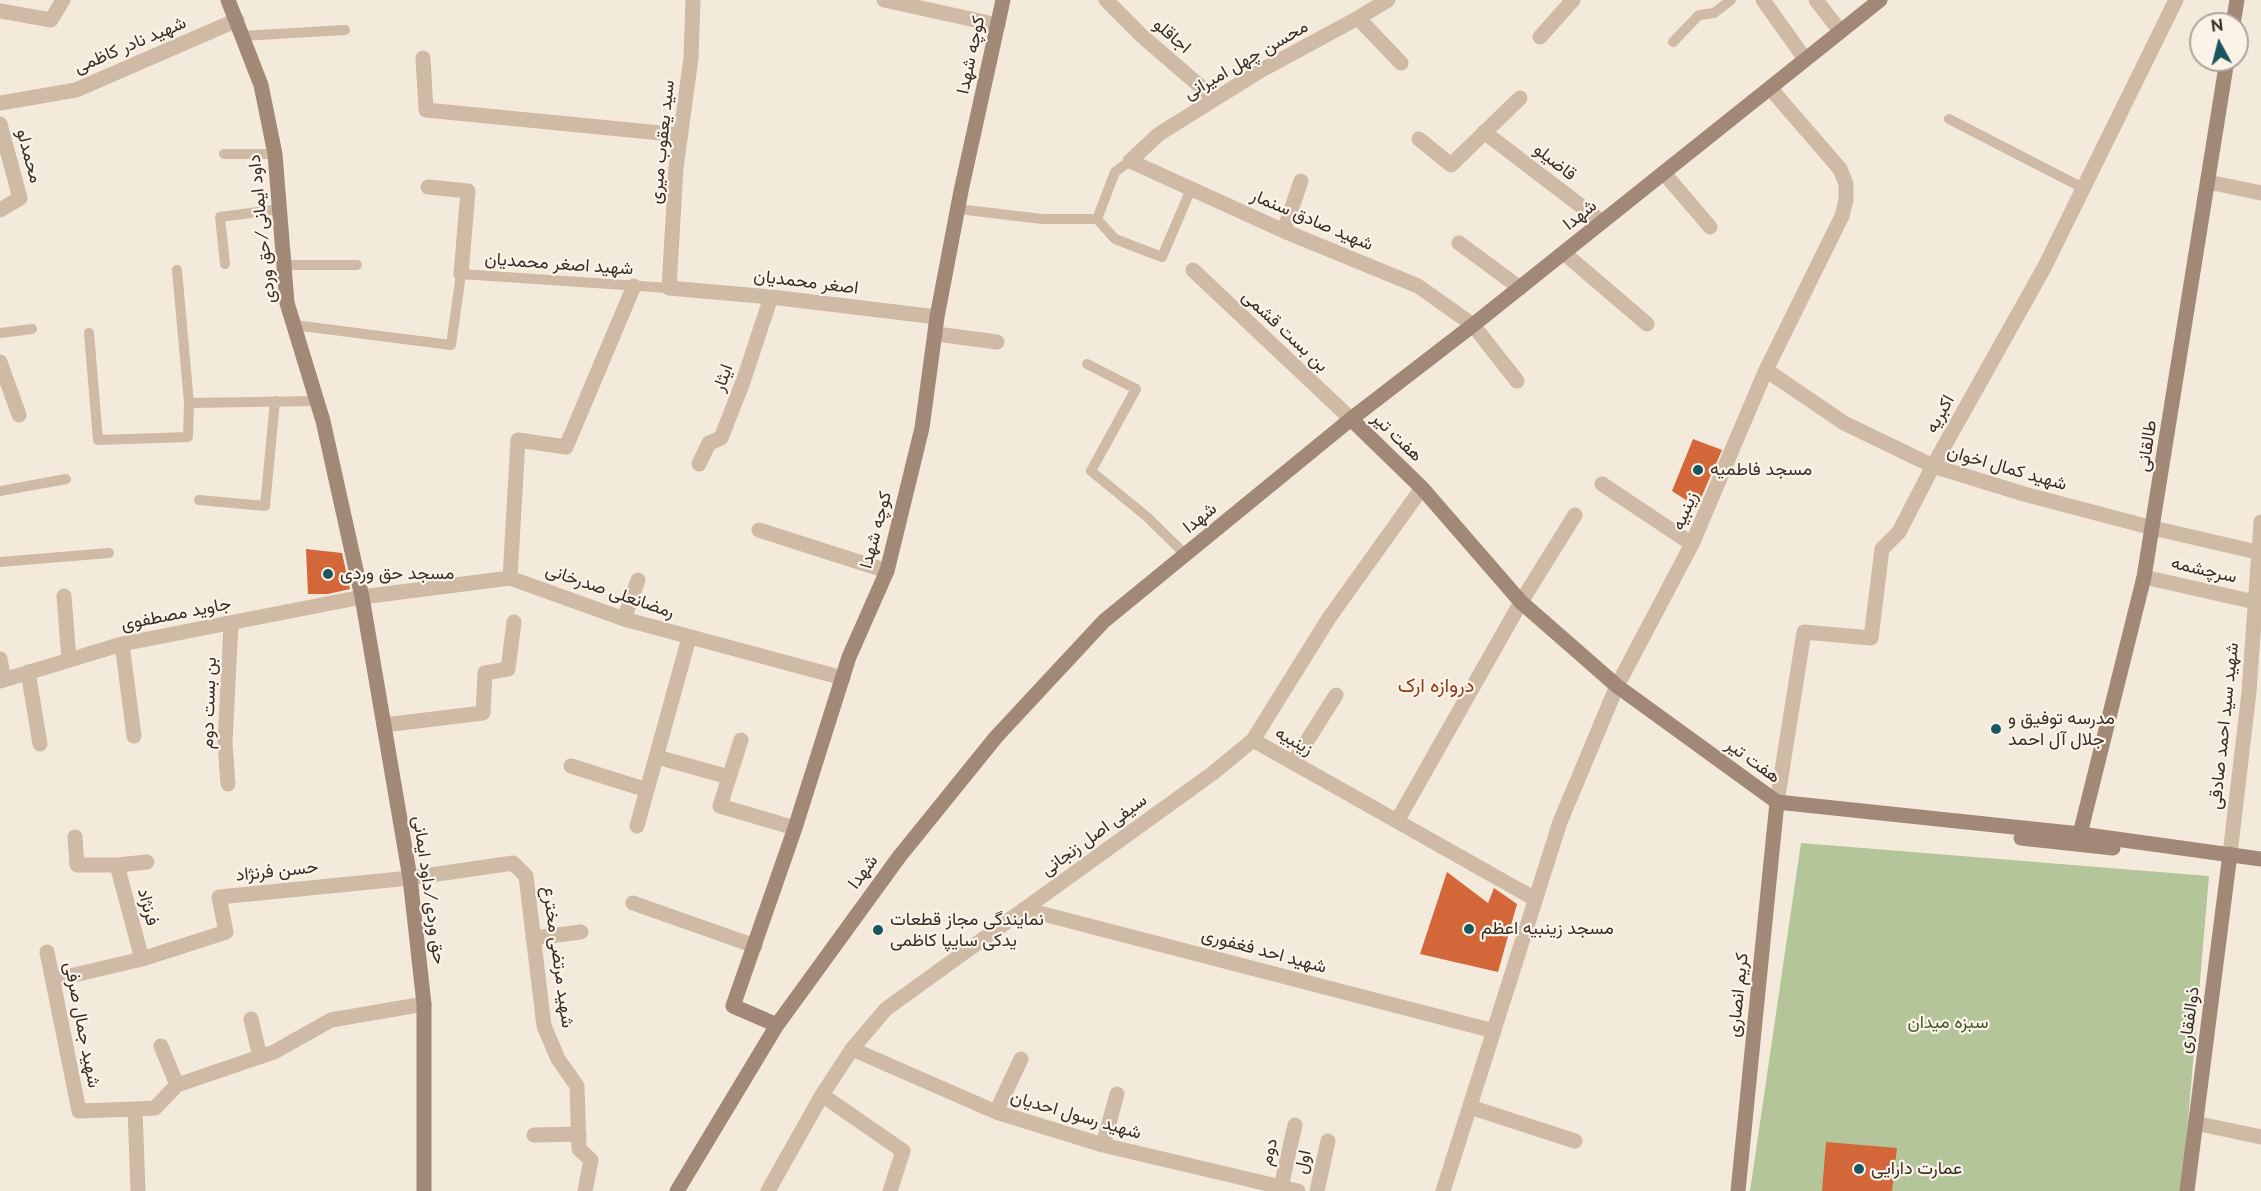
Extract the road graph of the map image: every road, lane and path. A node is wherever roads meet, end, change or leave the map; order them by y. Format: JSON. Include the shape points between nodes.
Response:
{"nodes":[{"id":1,"x":63,"y":0,"type":"edge"},
{"id":2,"x":228,"y":0,"type":"edge"},
{"id":3,"x":693,"y":0,"type":"edge"},
{"id":4,"x":884,"y":0,"type":"edge"},
{"id":5,"x":1003,"y":0,"type":"edge"},
{"id":6,"x":1106,"y":0,"type":"edge"},
{"id":7,"x":1388,"y":0,"type":"edge"},
{"id":8,"x":1731,"y":0,"type":"edge"},
{"id":9,"x":1762,"y":0,"type":"edge"},
{"id":10,"x":1816,"y":0,"type":"edge"},
{"id":11,"x":1880,"y":0,"type":"edge"},
{"id":12,"x":2176,"y":0,"type":"edge"},
{"id":13,"x":1576,"y":2,"type":"edge"},
{"id":14,"x":0,"y":11,"type":"edge"},
{"id":15,"x":1358,"y":18,"type":"junction"},
{"id":16,"x":237,"y":20,"type":"junction"},
{"id":17,"x":998,"y":25,"type":"junction"},
{"id":18,"x":345,"y":30,"type":"dead end"},
{"id":19,"x":1840,"y":32,"type":"junction"},
{"id":20,"x":242,"y":36,"type":"junction"},
{"id":21,"x":1540,"y":37,"type":"dead end"},
{"id":22,"x":1673,"y":42,"type":"dead end"},
{"id":23,"x":423,"y":58,"type":"dead end"},
{"id":24,"x":1805,"y":59,"type":"junction"},
{"id":25,"x":1401,"y":63,"type":"dead end"},
{"id":26,"x":2225,"y":72,"type":"edge"},
{"id":27,"x":1770,"y":88,"type":"junction"},
{"id":28,"x":1520,"y":98,"type":"dead end"},
{"id":29,"x":1215,"y":99,"type":"junction"},
{"id":30,"x":0,"y":103,"type":"edge"},
{"id":31,"x":1949,"y":120,"type":"dead end"},
{"id":32,"x":0,"y":124,"type":"edge"},
{"id":33,"x":1484,"y":132,"type":"junction"},
{"id":34,"x":681,"y":135,"type":"junction"},
{"id":35,"x":1419,"y":139,"type":"dead end"},
{"id":36,"x":224,"y":154,"type":"dead end"},
{"id":37,"x":275,"y":154,"type":"junction"},
{"id":38,"x":1130,"y":161,"type":"junction"},
{"id":39,"x":1664,"y":173,"type":"junction"},
{"id":40,"x":1301,"y":181,"type":"dead end"},
{"id":41,"x":2208,"y":182,"type":"junction"},
{"id":42,"x":428,"y":187,"type":"dead end"},
{"id":43,"x":2083,"y":188,"type":"junction"},
{"id":44,"x":1191,"y":189,"type":"junction"},
{"id":45,"x":2261,"y":193,"type":"edge"},
{"id":46,"x":280,"y":209,"type":"junction"},
{"id":47,"x":958,"y":209,"type":"junction"},
{"id":48,"x":0,"y":210,"type":"edge"},
{"id":49,"x":1097,"y":219,"type":"junction"},
{"id":50,"x":1602,"y":222,"type":"junction"},
{"id":51,"x":1710,"y":227,"type":"dead end"},
{"id":52,"x":1284,"y":231,"type":"junction"},
{"id":53,"x":1459,"y":243,"type":"dead end"},
{"id":54,"x":1564,"y":253,"type":"junction"},
{"id":55,"x":225,"y":264,"type":"dead end"},
{"id":56,"x":284,"y":265,"type":"junction"},
{"id":57,"x":357,"y":265,"type":"dead end"},
{"id":58,"x":177,"y":270,"type":"dead end"},
{"id":59,"x":1193,"y":270,"type":"dead end"},
{"id":60,"x":461,"y":274,"type":"junction"},
{"id":61,"x":634,"y":286,"type":"junction"},
{"id":62,"x":669,"y":288,"type":"junction"},
{"id":63,"x":1520,"y":288,"type":"junction"},
{"id":64,"x":771,"y":297,"type":"junction"},
{"id":65,"x":938,"y":317,"type":"junction"},
{"id":66,"x":1647,"y":324,"type":"dead end"},
{"id":67,"x":294,"y":325,"type":"junction"},
{"id":68,"x":1473,"y":325,"type":"junction"},
{"id":69,"x":32,"y":329,"type":"dead end"},
{"id":70,"x":0,"y":333,"type":"edge"},
{"id":71,"x":89,"y":333,"type":"dead end"},
{"id":72,"x":936,"y":334,"type":"junction"},
{"id":73,"x":997,"y":342,"type":"dead end"},
{"id":74,"x":0,"y":362,"type":"edge"},
{"id":75,"x":1088,"y":364,"type":"dead end"},
{"id":76,"x":1766,"y":370,"type":"junction"},
{"id":77,"x":1517,"y":381,"type":"dead end"},
{"id":78,"x":317,"y":400,"type":"junction"},
{"id":79,"x":275,"y":402,"type":"junction"},
{"id":80,"x":189,"y":403,"type":"junction"},
{"id":81,"x":19,"y":415,"type":"dead end"},
{"id":82,"x":1351,"y":419,"type":"junction"},
{"id":83,"x":699,"y":464,"type":"dead end"},
{"id":84,"x":1933,"y":466,"type":"junction"},
{"id":85,"x":66,"y":479,"type":"dead end"},
{"id":86,"x":1602,"y":484,"type":"dead end"},
{"id":87,"x":1422,"y":488,"type":"junction"},
{"id":88,"x":0,"y":491,"type":"edge"},
{"id":89,"x":199,"y":500,"type":"dead end"},
{"id":90,"x":1575,"y":515,"type":"dead end"},
{"id":91,"x":2261,"y":522,"type":"edge"},
{"id":92,"x":2153,"y":528,"type":"junction"},
{"id":93,"x":759,"y":530,"type":"dead end"},
{"id":94,"x":1692,"y":544,"type":"junction"},
{"id":95,"x":2260,"y":552,"type":"edge"},
{"id":96,"x":109,"y":553,"type":"dead end"},
{"id":97,"x":1186,"y":555,"type":"junction"},
{"id":98,"x":0,"y":562,"type":"edge"},
{"id":99,"x":887,"y":571,"type":"junction"},
{"id":100,"x":2144,"y":577,"type":"junction"},
{"id":101,"x":510,"y":578,"type":"junction"},
{"id":102,"x":638,"y":580,"type":"dead end"},
{"id":103,"x":64,"y":596,"type":"dead end"},
{"id":104,"x":362,"y":597,"type":"junction"},
{"id":105,"x":1521,"y":602,"type":"junction"},
{"id":106,"x":2255,"y":602,"type":"junction"},
{"id":107,"x":624,"y":619,"type":"junction"},
{"id":108,"x":514,"y":622,"type":"dead end"},
{"id":109,"x":231,"y":624,"type":"junction"},
{"id":110,"x":689,"y":638,"type":"junction"},
{"id":111,"x":122,"y":644,"type":"junction"},
{"id":112,"x":0,"y":659,"type":"edge"},
{"id":113,"x":69,"y":660,"type":"junction"},
{"id":114,"x":28,"y":672,"type":"junction"},
{"id":115,"x":843,"y":678,"type":"junction"},
{"id":116,"x":2,"y":681,"type":"edge"},
{"id":117,"x":1617,"y":686,"type":"junction"},
{"id":118,"x":1336,"y":696,"type":"dead end"},
{"id":119,"x":384,"y":725,"type":"junction"},
{"id":120,"x":134,"y":736,"type":"dead end"},
{"id":121,"x":741,"y":740,"type":"dead end"},
{"id":122,"x":1253,"y":740,"type":"junction"},
{"id":123,"x":40,"y":744,"type":"dead end"},
{"id":124,"x":657,"y":757,"type":"junction"},
{"id":125,"x":1293,"y":762,"type":"junction"},
{"id":126,"x":571,"y":766,"type":"dead end"},
{"id":127,"x":729,"y":777,"type":"junction"},
{"id":128,"x":228,"y":784,"type":"dead end"},
{"id":129,"x":647,"y":790,"type":"junction"},
{"id":130,"x":1777,"y":806,"type":"junction"},
{"id":131,"x":1396,"y":821,"type":"junction"},
{"id":132,"x":637,"y":826,"type":"dead end"},
{"id":133,"x":795,"y":828,"type":"junction"},
{"id":134,"x":2080,"y":834,"type":"junction"},
{"id":135,"x":75,"y":837,"type":"dead end"},
{"id":136,"x":2230,"y":857,"type":"junction"},
{"id":137,"x":2261,"y":859,"type":"edge"},
{"id":138,"x":147,"y":862,"type":"dead end"},
{"id":139,"x":117,"y":865,"type":"junction"},
{"id":140,"x":410,"y":878,"type":"junction"},
{"id":141,"x":1535,"y":899,"type":"junction"},
{"id":142,"x":633,"y":903,"type":"dead end"},
{"id":143,"x":1024,"y":909,"type":"junction"},
{"id":144,"x":581,"y":932,"type":"dead end"},
{"id":145,"x":533,"y":938,"type":"junction"},
{"id":146,"x":755,"y":946,"type":"junction"},
{"id":147,"x":47,"y":952,"type":"dead end"},
{"id":148,"x":142,"y":959,"type":"junction"},
{"id":149,"x":53,"y":980,"type":"junction"},
{"id":150,"x":424,"y":1004,"type":"junction"},
{"id":151,"x":251,"y":1018,"type":"dead end"},
{"id":152,"x":777,"y":1025,"type":"junction"},
{"id":153,"x":1494,"y":1030,"type":"junction"},
{"id":154,"x":161,"y":1046,"type":"dead end"},
{"id":155,"x":852,"y":1049,"type":"junction"},
{"id":156,"x":260,"y":1057,"type":"junction"},
{"id":157,"x":1021,"y":1059,"type":"dead end"},
{"id":158,"x":177,"y":1085,"type":"junction"},
{"id":159,"x":1116,"y":1094,"type":"dead end"},
{"id":160,"x":822,"y":1095,"type":"junction"},
{"id":161,"x":1470,"y":1107,"type":"junction"},
{"id":162,"x":135,"y":1109,"type":"junction"},
{"id":163,"x":996,"y":1112,"type":"junction"},
{"id":164,"x":2195,"y":1123,"type":"junction"},
{"id":165,"x":1295,"y":1125,"type":"dead end"},
{"id":166,"x":579,"y":1134,"type":"junction"},
{"id":167,"x":534,"y":1135,"type":"dead end"},
{"id":168,"x":2261,"y":1137,"type":"edge"},
{"id":169,"x":1328,"y":1141,"type":"dead end"},
{"id":170,"x":1575,"y":1141,"type":"dead end"},
{"id":171,"x":1103,"y":1145,"type":"junction"},
{"id":172,"x":1281,"y":1187,"type":"junction"},
{"id":173,"x":138,"y":1191,"type":"edge"},
{"id":174,"x":424,"y":1191,"type":"edge"},
{"id":175,"x":585,"y":1191,"type":"edge"},
{"id":176,"x":677,"y":1191,"type":"edge"},
{"id":177,"x":768,"y":1191,"type":"edge"},
{"id":178,"x":890,"y":1191,"type":"edge"},
{"id":179,"x":1298,"y":1191,"type":"edge"},
{"id":180,"x":1317,"y":1191,"type":"edge"},
{"id":181,"x":1443,"y":1191,"type":"edge"},
{"id":182,"x":1738,"y":1191,"type":"edge"},
{"id":183,"x":2187,"y":1191,"type":"edge"}],
"edges":[{"from":1,"to":14,"type":"street","via":[[51,20]]},
{"from":2,"to":16,"type":"street","name":"داود ایمانی/حق وردی"},
{"from":3,"to":34,"type":"street","name":"سید یعقوب میری","via":[[691,58]]},
{"from":4,"to":17,"type":"street"},
{"from":5,"to":17,"type":"street","name":"کوچه شهدا"},
{"from":6,"to":29,"type":"street","name":"اجاقلو"},
{"from":7,"to":15,"type":"street","name":"محسن چهل امیرانی"},
{"from":8,"to":22,"type":"lane","via":[[1714,14],[1699,15]]},
{"from":9,"to":24,"type":"street"},
{"from":10,"to":19,"type":"street"},
{"from":11,"to":19,"type":"street","name":"شهدا"},
{"from":12,"to":43,"type":"street","name":"اکبریه"},
{"from":13,"to":21,"type":"street"},
{"from":15,"to":25,"type":"street"},
{"from":15,"to":29,"type":"street","name":"محسن چهل امیرانی"},
{"from":16,"to":20,"type":"street","name":"داود ایمانی/حق وردی"},
{"from":16,"to":30,"type":"street","name":"شهید نادر کاظمی","via":[[76,90]]},
{"from":17,"to":47,"type":"street","name":"کوچه شهدا"},
{"from":18,"to":20,"type":"lane"},
{"from":19,"to":24,"type":"street","name":"شهدا"},
{"from":20,"to":37,"type":"street","name":"داود ایمانی/حق وردی","via":[[261,85]]},
{"from":23,"to":34,"type":"street","via":[[426,110]]},
{"from":24,"to":27,"type":"street","name":"شهدا"},
{"from":26,"to":41,"type":"street","name":"طالقانی"},
{"from":27,"to":39,"type":"street","name":"شهدا"},
{"from":27,"to":76,"type":"street","name":"زینبیه","via":[[1840,169],[1846,192],[1842,216]]},
{"from":28,"to":33,"type":"street"},
{"from":29,"to":38,"type":"street","name":"محسن چهل امیرانی","via":[[1159,134]]},
{"from":31,"to":43,"type":"lane"},
{"from":32,"to":48,"type":"street","name":"محمدلو","via":[[20,198]]},
{"from":33,"to":35,"type":"street","via":[[1451,165]]},
{"from":33,"to":50,"type":"street","name":"قاضیلو"},
{"from":34,"to":62,"type":"street","name":"سید یعقوب میری"},
{"from":36,"to":37,"type":"lane"},
{"from":37,"to":46,"type":"street","name":"داود ایمانی/حق وردی"},
{"from":38,"to":44,"type":"street","name":"شهید صادق سنمار"},
{"from":38,"to":49,"type":"lane","via":[[1115,172]]},
{"from":39,"to":50,"type":"street","name":"شهدا"},
{"from":39,"to":51,"type":"street"},
{"from":40,"to":52,"type":"street"},
{"from":41,"to":45,"type":"street"},
{"from":41,"to":92,"type":"street","name":"طالقانی"},
{"from":42,"to":60,"type":"street","via":[[468,191]]},
{"from":43,"to":84,"type":"street","name":"اکبریه","via":[[2044,268]]},
{"from":44,"to":49,"type":"lane","via":[[1162,257],[1115,239]]},
{"from":44,"to":52,"type":"street","name":"شهید صادق سنمار"},
{"from":46,"to":55,"type":"lane","via":[[220,218]]},
{"from":46,"to":56,"type":"street","name":"داود ایمانی/حق وردی"},
{"from":47,"to":49,"type":"lane","via":[[1042,219]]},
{"from":47,"to":65,"type":"street","name":"کوچه شهدا"},
{"from":50,"to":54,"type":"street","name":"شهدا"},
{"from":52,"to":68,"type":"street","name":"شهید صادق سنمار","via":[[1418,286]]},
{"from":53,"to":63,"type":"street"},
{"from":54,"to":63,"type":"street","name":"شهدا"},
{"from":54,"to":66,"type":"street"},
{"from":56,"to":57,"type":"lane"},
{"from":56,"to":67,"type":"street","name":"داود ایمانی/حق وردی","via":[[287,303]]},
{"from":58,"to":80,"type":"lane"},
{"from":59,"to":82,"type":"street","name":"بن بست قشمی"},
{"from":60,"to":61,"type":"lane","name":"شهید اصغر محمدیان"},
{"from":60,"to":67,"type":"lane","name":"شهید اصغر محمدیان","via":[[451,345]]},
{"from":61,"to":62,"type":"lane","name":"شهید اصغر محمدیان"},
{"from":61,"to":101,"type":"street","via":[[566,447],[518,440]]},
{"from":62,"to":64,"type":"street","name":"اصغر محمدیان"},
{"from":63,"to":68,"type":"street","name":"شهدا"},
{"from":64,"to":65,"type":"street","name":"اصغر محمدیان"},
{"from":64,"to":83,"type":"street","name":"ایثار","via":[[721,438],[709,443]]},
{"from":65,"to":72,"type":"street","name":"کوچه شهدا"},
{"from":67,"to":78,"type":"street","name":"داود ایمانی/حق وردی"},
{"from":68,"to":77,"type":"street","name":"شهید صادق سنمار"},
{"from":68,"to":82,"type":"street","name":"شهدا"},
{"from":69,"to":70,"type":"lane"},
{"from":71,"to":80,"type":"lane","via":[[98,440],[188,437]]},
{"from":72,"to":73,"type":"street"},
{"from":72,"to":99,"type":"street","name":"کوچه شهدا","via":[[922,428]]},
{"from":74,"to":81,"type":"street"},
{"from":75,"to":97,"type":"lane","via":[[1136,389],[1091,471]]},
{"from":76,"to":84,"type":"street","name":"شهید کمال اخوان","via":[[1844,423]]},
{"from":76,"to":94,"type":"street","name":"زینبیه"},
{"from":78,"to":79,"type":"lane"},
{"from":78,"to":104,"type":"street","name":"داود ایمانی/حق وردی"},
{"from":79,"to":80,"type":"lane"},
{"from":79,"to":89,"type":"lane","via":[[265,506]]},
{"from":82,"to":87,"type":"street","name":"هفت تیر"},
{"from":82,"to":97,"type":"street","name":"شهدا"},
{"from":84,"to":92,"type":"street","name":"شهید کمال اخوان"},
{"from":84,"to":130,"type":"street","name":"اکبریه","via":[[1899,532],[1882,549],[1871,638],[1804,632]]},
{"from":85,"to":88,"type":"lane"},
{"from":86,"to":94,"type":"street"},
{"from":87,"to":105,"type":"street","name":"هفت تیر"},
{"from":87,"to":122,"type":"street","name":"سیفی اصل زنجانی","via":[[1329,618]]},
{"from":90,"to":105,"type":"street"},
{"from":91,"to":95,"type":"street","name":"شهید سید احمد صادقی"},
{"from":92,"to":95,"type":"street","name":"سرچشمه"},
{"from":92,"to":100,"type":"street","name":"طالقانی"},
{"from":93,"to":99,"type":"street"},
{"from":94,"to":117,"type":"street","name":"زینبیه"},
{"from":95,"to":106,"type":"street","name":"شهید سید احمد صادقی"},
{"from":96,"to":98,"type":"lane"},
{"from":97,"to":152,"type":"street","name":"شهدا","via":[[1104,621],[996,737],[899,857]]},
{"from":99,"to":115,"type":"street","name":"کوچه شهدا"},
{"from":100,"to":106,"type":"street","name":"سرچشمه"},
{"from":100,"to":134,"type":"street","name":"طالقانی"},
{"from":101,"to":104,"type":"street","name":"رمضانعلی صدرخانی"},
{"from":101,"to":107,"type":"street","name":"رمضانعلی صدرخانی"},
{"from":102,"to":107,"type":"street"},
{"from":103,"to":113,"type":"street"},
{"from":104,"to":109,"type":"street","name":"جاوید مصطفوی"},
{"from":104,"to":119,"type":"street","name":"حق وردی/داود ایمانی"},
{"from":105,"to":117,"type":"street","name":"هفت تیر"},
{"from":105,"to":131,"type":"street"},
{"from":106,"to":136,"type":"street","name":"شهید سید احمد صادقی"},
{"from":107,"to":110,"type":"street","name":"رمضانعلی صدرخانی"},
{"from":108,"to":119,"type":"street","via":[[508,669],[485,673],[483,713]]},
{"from":109,"to":111,"type":"street","name":"جاوید مصطفوی"},
{"from":109,"to":128,"type":"street","name":"بن بست دوم","via":[[225,743]]},
{"from":110,"to":115,"type":"street","name":"رمضانعلی صدرخانی"},
{"from":110,"to":124,"type":"street"},
{"from":111,"to":113,"type":"street","name":"جاوید مصطفوی"},
{"from":111,"to":120,"type":"street"},
{"from":112,"to":116,"type":"street"},
{"from":113,"to":114,"type":"street","name":"جاوید مصطفوی"},
{"from":114,"to":116,"type":"street","name":"جاوید مصطفوی"},
{"from":114,"to":123,"type":"street"},
{"from":115,"to":133,"type":"street","name":"کوچه شهدا"},
{"from":117,"to":130,"type":"street","name":"هفت تیر"},
{"from":117,"to":141,"type":"street","name":"زینبیه","via":[[1560,822]]},
{"from":118,"to":125,"type":"street"},
{"from":119,"to":140,"type":"street","name":"حق وردی/داود ایمانی"},
{"from":121,"to":127,"type":"street"},
{"from":122,"to":125,"type":"street","name":"زینبیه"},
{"from":122,"to":143,"type":"street","name":"سیفی اصل زنجانی"},
{"from":124,"to":127,"type":"street"},
{"from":124,"to":129,"type":"street"},
{"from":125,"to":131,"type":"street","name":"زینبیه"},
{"from":126,"to":129,"type":"street"},
{"from":127,"to":133,"type":"street","via":[[720,806]]},
{"from":129,"to":132,"type":"street"},
{"from":130,"to":134,"type":"street","name":"هفت تیر"},
{"from":130,"to":136,"type":"street"},
{"from":130,"to":182,"type":"street","name":"کریم انصاری"},
{"from":131,"to":141,"type":"street","name":"زینبیه"},
{"from":133,"to":146,"type":"street","name":"کوچه شهدا"},
{"from":134,"to":136,"type":"street","name":"هفت تیر"},
{"from":135,"to":139,"type":"street","via":[[77,865]]},
{"from":136,"to":137,"type":"street","name":"هفت تیر"},
{"from":136,"to":164,"type":"street","name":"ذوالفقاری"},
{"from":138,"to":139,"type":"street"},
{"from":139,"to":148,"type":"street","name":"فرنژاد"},
{"from":140,"to":145,"type":"street","name":"شهید مرتضی مخترع","via":[[513,863],[526,876]]},
{"from":140,"to":148,"type":"street","name":"حسن فرنژاد","via":[[219,897],[225,932]]},
{"from":140,"to":150,"type":"street","name":"حق وردی/داود ایمانی"},
{"from":141,"to":153,"type":"street","name":"زینبیه"},
{"from":142,"to":146,"type":"street"},
{"from":143,"to":153,"type":"street","name":"شهید احد فغفوری"},
{"from":143,"to":155,"type":"street","name":"سیفی اصل زنجانی","via":[[886,1009]]},
{"from":144,"to":145,"type":"street"},
{"from":145,"to":166,"type":"street","name":"شهید مرتضی مخترع","via":[[544,1026],[558,1059],[577,1086]]},
{"from":146,"to":152,"type":"street","name":"کوچه شهدا","via":[[733,1005]]},
{"from":147,"to":149,"type":"street","name":"شهید جمال صرفی"},
{"from":148,"to":149,"type":"street","name":"حسن فرنژاد"},
{"from":149,"to":162,"type":"street","name":"شهید جمال صرفی","via":[[79,1111]]},
{"from":150,"to":156,"type":"street","via":[[331,1020]]},
{"from":150,"to":174,"type":"street","name":"حق وردی/داود ایمانی"},
{"from":151,"to":156,"type":"street"},
{"from":152,"to":176,"type":"street","name":"شهدا"},
{"from":153,"to":161,"type":"street","name":"زینبیه"},
{"from":154,"to":158,"type":"street"},
{"from":155,"to":160,"type":"street","name":"سیفی اصل زنجانی"},
{"from":155,"to":163,"type":"street","name":"شهید رسول احدیان"},
{"from":156,"to":158,"type":"street"},
{"from":157,"to":163,"type":"street"},
{"from":158,"to":162,"type":"street","via":[[155,1108]]},
{"from":159,"to":171,"type":"street"},
{"from":160,"to":177,"type":"street","name":"سیفی اصل زنجانی"},
{"from":160,"to":178,"type":"street","via":[[903,1150]]},
{"from":161,"to":170,"type":"street"},
{"from":161,"to":181,"type":"street","name":"زینبیه"},
{"from":162,"to":173,"type":"street"},
{"from":163,"to":171,"type":"street","name":"شهید رسول احدیان"},
{"from":164,"to":168,"type":"street"},
{"from":164,"to":183,"type":"street","name":"ذوالفقاری"},
{"from":165,"to":172,"type":"street","name":"دوم"},
{"from":166,"to":167,"type":"street"},
{"from":166,"to":175,"type":"street","name":"شهید مرتضی مخترع","via":[[579,1149],[591,1160]]},
{"from":169,"to":180,"type":"street","name":"اول"},
{"from":171,"to":172,"type":"street","name":"شهید رسول احدیان"},
{"from":172,"to":179,"type":"street","name":"شهید رسول احدیان"}]}
